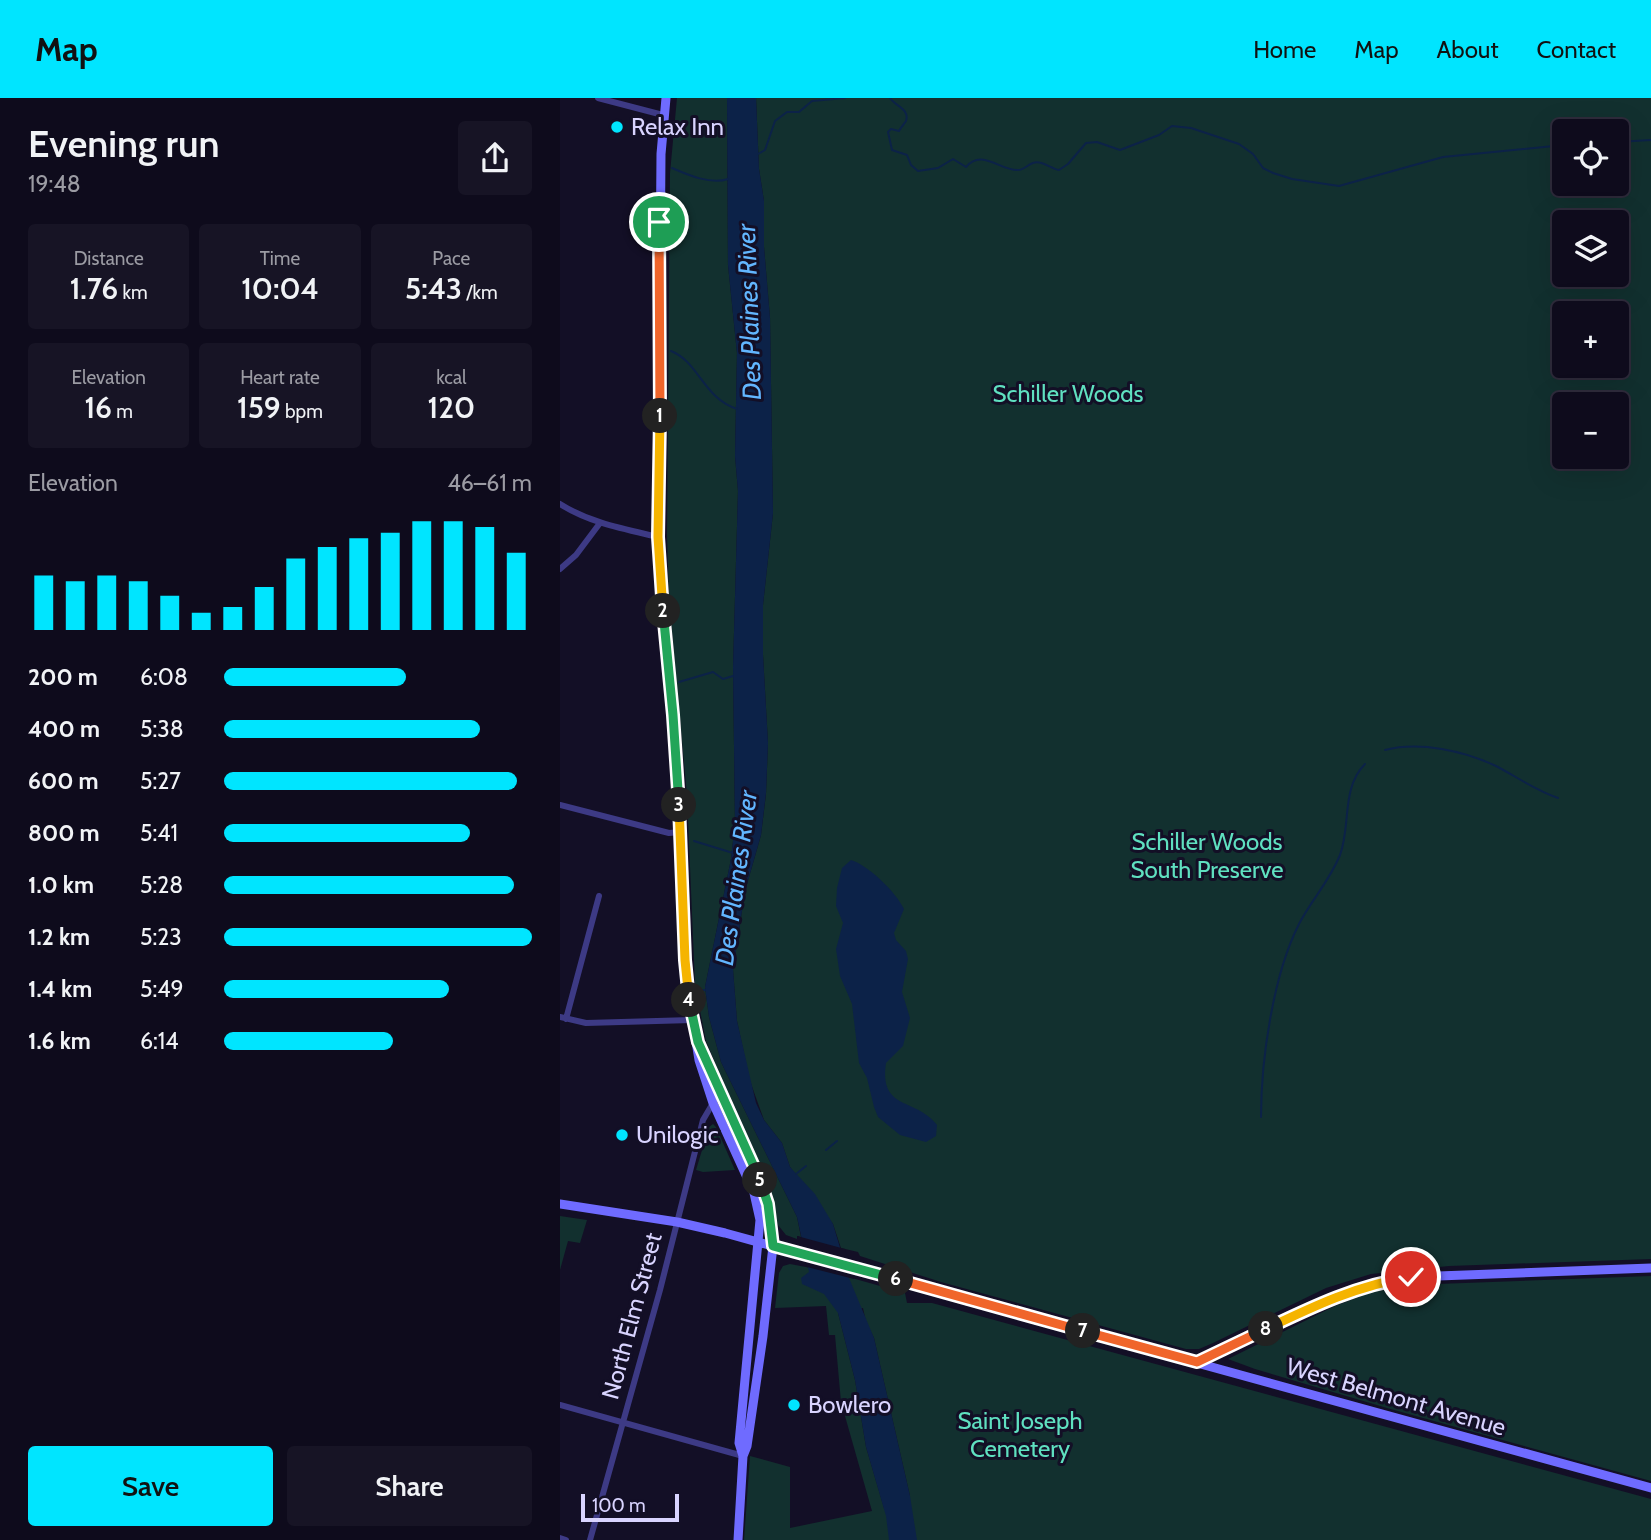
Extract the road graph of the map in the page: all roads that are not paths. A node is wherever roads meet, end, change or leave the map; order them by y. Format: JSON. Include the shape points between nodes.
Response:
{"nodes":[{"id":1,"x":598,"y":98,"type":"edge"},
{"id":2,"x":666,"y":98,"type":"edge"},
{"id":3,"x":663,"y":115,"type":"junction"},
{"id":4,"x":560,"y":504,"type":"edge"},
{"id":5,"x":600,"y":523,"type":"junction"},
{"id":6,"x":658,"y":537,"type":"junction"},
{"id":7,"x":560,"y":569,"type":"edge"},
{"id":8,"x":560,"y":805,"type":"edge"},
{"id":9,"x":680,"y":832,"type":"junction"},
{"id":10,"x":599,"y":896,"type":"dead end"},
{"id":11,"x":563,"y":1018,"type":"edge"},
{"id":12,"x":692,"y":1020,"type":"junction"},
{"id":13,"x":698,"y":1042,"type":"junction"},
{"id":14,"x":713,"y":1103,"type":"junction"},
{"id":15,"x":560,"y":1203,"type":"edge"},
{"id":16,"x":677,"y":1222,"type":"junction"},
{"id":17,"x":760,"y":1243,"type":"junction"},
{"id":18,"x":773,"y":1246,"type":"junction"},
{"id":19,"x":1651,"y":1268,"type":"edge"},
{"id":20,"x":1197,"y":1362,"type":"junction"},
{"id":21,"x":560,"y":1405,"type":"edge"},
{"id":22,"x":623,"y":1422,"type":"junction"},
{"id":23,"x":743,"y":1456,"type":"junction"},
{"id":24,"x":1651,"y":1488,"type":"edge"},
{"id":25,"x":560,"y":1538,"type":"edge"},
{"id":26,"x":566,"y":1540,"type":"edge"},
{"id":27,"x":590,"y":1540,"type":"edge"},
{"id":28,"x":738,"y":1540,"type":"edge"}],
"edges":[{"from":1,"to":3,"type":"street"},
{"from":2,"to":3,"type":"main road"},
{"from":3,"to":6,"type":"main road"},
{"from":4,"to":5,"type":"street"},
{"from":5,"to":6,"type":"street"},
{"from":5,"to":7,"type":"street"},
{"from":6,"to":9,"type":"main road"},
{"from":8,"to":9,"type":"street"},
{"from":9,"to":12,"type":"main road"},
{"from":10,"to":11,"type":"street"},
{"from":11,"to":12,"type":"street","via":[[586,1023]]},
{"from":12,"to":13,"type":"main road"},
{"from":13,"to":14,"type":"main road"},
{"from":13,"to":18,"type":"main road","via":[[764,1189]]},
{"from":14,"to":16,"type":"street","name":"North Elm Street","via":[[703,1120]]},
{"from":14,"to":17,"type":"main road","via":[[754,1193]]},
{"from":15,"to":16,"type":"main road","name":"West Belmont Avenue"},
{"from":16,"to":17,"type":"main road","name":"West Belmont Avenue"},
{"from":16,"to":22,"type":"street","name":"North Elm Street"},
{"from":17,"to":18,"type":"main road","name":"West Belmont Avenue"},
{"from":17,"to":23,"type":"main road","via":[[739,1443]]},
{"from":18,"to":20,"type":"main road","name":"West Belmont Avenue"},
{"from":18,"to":23,"type":"main road"},
{"from":19,"to":20,"type":"main road","via":[[1411,1277],[1361,1287]]},
{"from":20,"to":24,"type":"main road","name":"West Belmont Avenue"},
{"from":21,"to":22,"type":"street"},
{"from":22,"to":23,"type":"street"},
{"from":22,"to":27,"type":"street","name":"North Elm Street"},
{"from":23,"to":28,"type":"main road"},
{"from":25,"to":26,"type":"street"}]}
